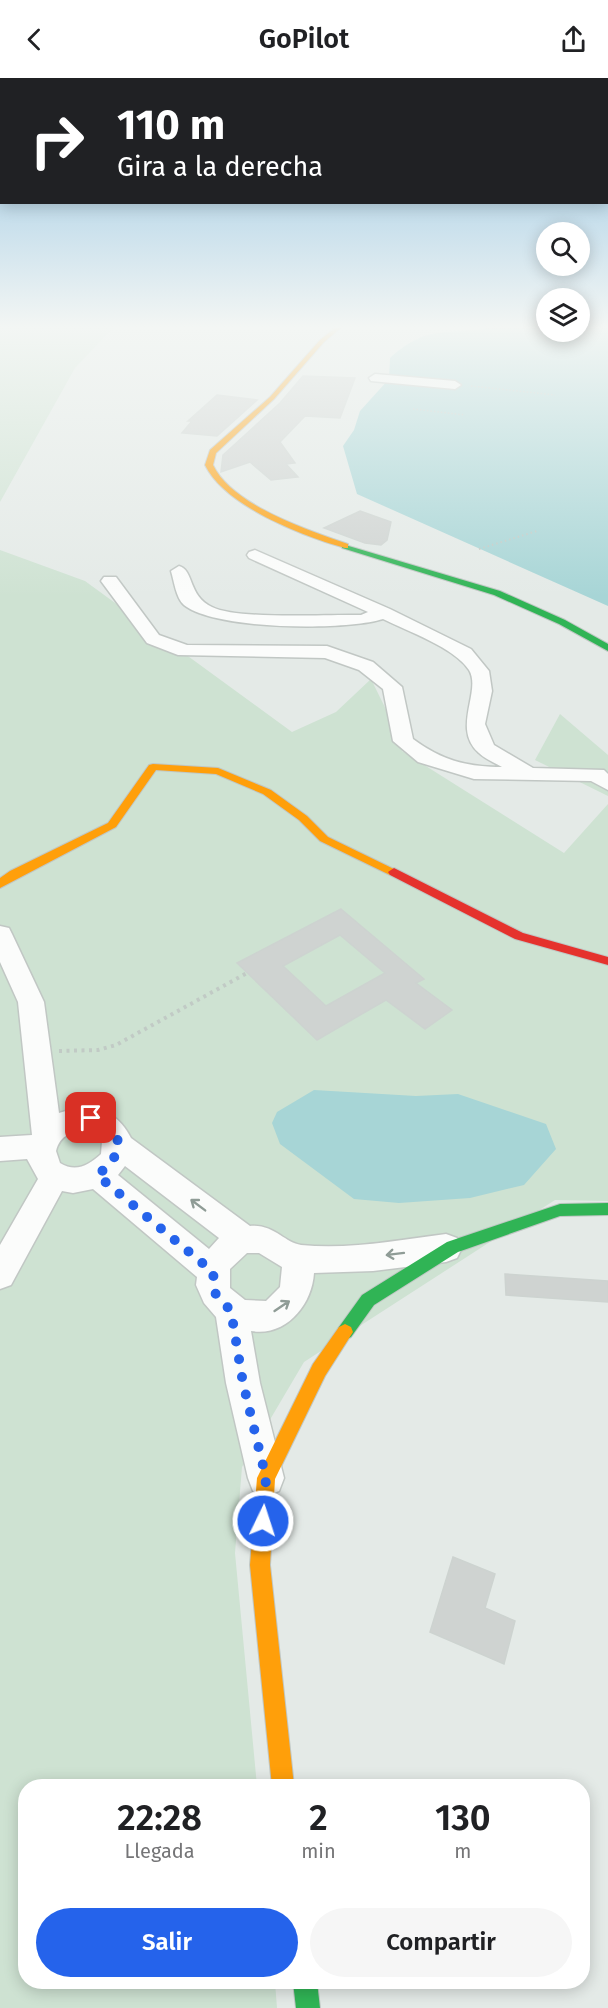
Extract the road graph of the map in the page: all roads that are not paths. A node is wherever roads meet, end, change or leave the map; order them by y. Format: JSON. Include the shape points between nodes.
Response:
{"nodes":[{"id":1,"x":251,"y":417,"type":"edge"},
{"id":2,"x":255,"y":555,"type":"dead end"},
{"id":3,"x":179,"y":571,"type":"dead end"},
{"id":4,"x":110,"y":581,"type":"dead end"},
{"id":5,"x":384,"y":613,"type":"junction"},
{"id":6,"x":394,"y":634,"type":"dead end"},
{"id":7,"x":608,"y":648,"type":"edge"},
{"id":8,"x":464,"y":653,"type":"junction"},
{"id":9,"x":530,"y":775,"type":"junction"},
{"id":10,"x":608,"y":784,"type":"edge"},
{"id":11,"x":0,"y":884,"type":"edge"},
{"id":12,"x":0,"y":934,"type":"edge"},
{"id":13,"x":608,"y":962,"type":"edge"},
{"id":14,"x":44,"y":1141,"type":"junction"},
{"id":15,"x":119,"y":1145,"type":"junction"},
{"id":16,"x":0,"y":1149,"type":"edge"},
{"id":17,"x":97,"y":1175,"type":"junction"},
{"id":18,"x":55,"y":1176,"type":"junction"},
{"id":19,"x":608,"y":1209,"type":"edge"},
{"id":20,"x":245,"y":1240,"type":"junction"},
{"id":21,"x":453,"y":1247,"type":"junction"},
{"id":22,"x":296,"y":1259,"type":"junction"},
{"id":23,"x":213,"y":1272,"type":"junction"},
{"id":24,"x":0,"y":1275,"type":"edge"},
{"id":25,"x":231,"y":1311,"type":"junction"},
{"id":26,"x":266,"y":1478,"type":"junction"},
{"id":27,"x":282,"y":1779,"type":"edge"},
{"id":28,"x":306,"y":1989,"type":"edge"},
{"id":29,"x":308,"y":2008,"type":"edge"}],
"edges":[{"from":1,"to":7,"type":"main road","via":[[213,452],[208,463],[211,475],[239,496],[286,524],[523,603]]},
{"from":2,"to":5,"type":"street"},
{"from":3,"to":5,"type":"street","via":[[189,600],[207,612],[239,619],[362,620]]},
{"from":4,"to":9,"type":"street","via":[[153,639],[184,651],[327,652],[366,666],[392,687],[403,741],[425,758],[474,773]]},
{"from":5,"to":8,"type":"street"},
{"from":6,"to":8,"type":"street","via":[[417,648],[437,642]]},
{"from":8,"to":9,"type":"street","via":[[480,670],[482,691],[475,724],[485,748]]},
{"from":9,"to":10,"type":"street","via":[[596,775]]},
{"from":11,"to":13,"type":"main road","via":[[112,825],[153,767],[218,771],[267,792],[324,839],[519,936]]},
{"from":12,"to":14,"type":"street","via":[[31,1002]]},
{"from":14,"to":15,"type":"street","via":[[60,1125],[91,1118],[115,1132]]},
{"from":14,"to":16,"type":"street"},
{"from":14,"to":18,"type":"street","via":[[41,1158]]},
{"from":15,"to":17,"type":"street","via":[[108,1167]]},
{"from":20,"to":15,"type":"street","one_way":true},
{"from":17,"to":18,"type":"street","via":[[68,1180]]},
{"from":17,"to":23,"type":"street"},
{"from":18,"to":24,"type":"street"},
{"from":19,"to":21,"type":"main road","via":[[560,1210]]},
{"from":20,"to":22,"type":"street","via":[[266,1240]]},
{"from":20,"to":23,"type":"street","via":[[219,1258]]},
{"from":21,"to":22,"type":"street","one_way":true,"via":[[361,1258]]},
{"from":21,"to":26,"type":"main road","via":[[368,1300],[319,1371]]},
{"from":25,"to":22,"type":"street","one_way":true,"via":[[263,1316],[279,1310],[299,1287]]},
{"from":23,"to":25,"type":"street","via":[[215,1293]]},
{"from":25,"to":26,"type":"street","via":[[243,1383]]},
{"from":26,"to":27,"type":"main road","via":[[260,1564]]},
{"from":28,"to":29,"type":"main road"}]}
